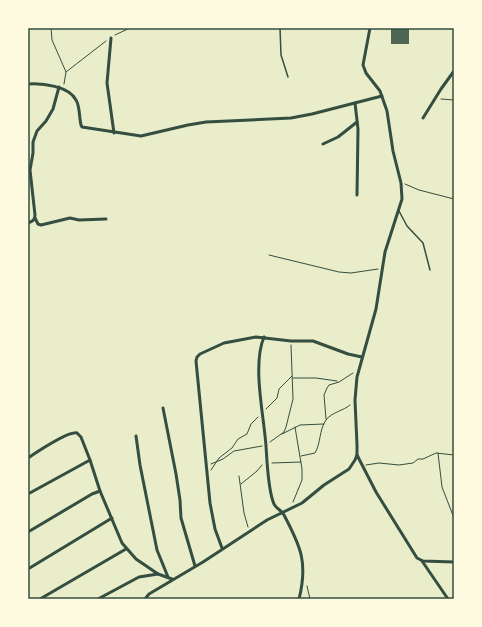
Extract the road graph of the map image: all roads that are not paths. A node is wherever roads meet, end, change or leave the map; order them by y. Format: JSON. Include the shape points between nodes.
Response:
{"nodes":[{"id":1,"x":280,"y":28,"type":"edge"},
{"id":2,"x":370,"y":28,"type":"edge"},
{"id":3,"x":111,"y":38,"type":"road end"},
{"id":4,"x":454,"y":71,"type":"edge"},
{"id":5,"x":288,"y":77,"type":"dead end"},
{"id":6,"x":28,"y":84,"type":"edge"},
{"id":7,"x":59,"y":87,"type":"junction"},
{"id":8,"x":382,"y":96,"type":"junction"},
{"id":9,"x":355,"y":103,"type":"junction"},
{"id":10,"x":423,"y":118,"type":"dead end"},
{"id":11,"x":357,"y":122,"type":"junction"},
{"id":12,"x":114,"y":133,"type":"junction"},
{"id":13,"x":323,"y":144,"type":"dead end"},
{"id":14,"x":29,"y":170,"type":"edge"},
{"id":15,"x":357,"y":195,"type":"dead end"},
{"id":16,"x":399,"y":211,"type":"junction"},
{"id":17,"x":35,"y":218,"type":"junction"},
{"id":18,"x":106,"y":218,"type":"dead end"},
{"id":19,"x":28,"y":223,"type":"edge"},
{"id":20,"x":430,"y":270,"type":"dead end"},
{"id":21,"x":264,"y":337,"type":"junction"},
{"id":22,"x":362,"y":357,"type":"junction"},
{"id":23,"x":163,"y":408,"type":"dead end"},
{"id":24,"x":136,"y":436,"type":"dead end"},
{"id":25,"x":357,"y":455,"type":"junction"},
{"id":26,"x":28,"y":458,"type":"edge"},
{"id":27,"x":90,"y":460,"type":"junction"},
{"id":28,"x":100,"y":491,"type":"junction"},
{"id":29,"x":28,"y":494,"type":"edge"},
{"id":30,"x":283,"y":513,"type":"junction"},
{"id":31,"x":112,"y":518,"type":"junction"},
{"id":32,"x":28,"y":532,"type":"edge"},
{"id":33,"x":222,"y":548,"type":"junction"},
{"id":34,"x":126,"y":549,"type":"junction"},
{"id":35,"x":421,"y":560,"type":"junction"},
{"id":36,"x":454,"y":562,"type":"edge"},
{"id":37,"x":195,"y":566,"type":"junction"},
{"id":38,"x":28,"y":569,"type":"edge"},
{"id":39,"x":158,"y":574,"type":"junction"},
{"id":40,"x":168,"y":577,"type":"junction"},
{"id":41,"x":173,"y":579,"type":"junction"},
{"id":42,"x":40,"y":599,"type":"edge"},
{"id":43,"x":98,"y":599,"type":"edge"},
{"id":44,"x":144,"y":599,"type":"edge"},
{"id":45,"x":299,"y":599,"type":"edge"},
{"id":46,"x":448,"y":599,"type":"edge"}],
"edges":[{"from":1,"to":5,"type":"lane","via":[[281,55]]},
{"from":2,"to":8,"type":"street","via":[[363,65]]},
{"from":3,"to":12,"type":"street","via":[[107,83]]},
{"from":4,"to":10,"type":"street"},
{"from":6,"to":7,"type":"street"},
{"from":7,"to":12,"type":"street","via":[[76,98],[82,127]]},
{"from":7,"to":14,"type":"street","via":[[53,109],[33,138]]},
{"from":8,"to":9,"type":"street"},
{"from":8,"to":16,"type":"street","via":[[401,182],[402,200]]},
{"from":9,"to":11,"type":"street"},
{"from":9,"to":12,"type":"street","via":[[291,118],[206,122],[141,136]]},
{"from":11,"to":13,"type":"street","via":[[338,137]]},
{"from":11,"to":15,"type":"street"},
{"from":14,"to":17,"type":"street"},
{"from":16,"to":20,"type":"lane","via":[[407,226],[423,243]]},
{"from":16,"to":22,"type":"street","via":[[384,252],[376,309]]},
{"from":17,"to":18,"type":"street","via":[[41,225],[70,218]]},
{"from":17,"to":19,"type":"street"},
{"from":21,"to":22,"type":"street","via":[[313,341]]},
{"from":21,"to":30,"type":"street","via":[[259,363],[267,458],[273,503]]},
{"from":21,"to":33,"type":"street","via":[[224,343],[200,354],[196,361],[207,476],[213,518]]},
{"from":22,"to":25,"type":"street","via":[[355,400]]},
{"from":23,"to":37,"type":"street","via":[[176,474],[182,524]]},
{"from":24,"to":40,"type":"street","via":[[157,550]]},
{"from":25,"to":30,"type":"street","via":[[349,469],[302,503]]},
{"from":25,"to":35,"type":"street","via":[[399,530],[417,558]]},
{"from":26,"to":27,"type":"street","via":[[75,432],[80,437]]},
{"from":27,"to":28,"type":"street"},
{"from":27,"to":29,"type":"street"},
{"from":28,"to":31,"type":"street"},
{"from":28,"to":32,"type":"street"},
{"from":30,"to":33,"type":"street"},
{"from":30,"to":45,"type":"street","via":[[304,565]]},
{"from":31,"to":34,"type":"street"},
{"from":31,"to":38,"type":"street"},
{"from":33,"to":37,"type":"street"},
{"from":34,"to":39,"type":"street"},
{"from":34,"to":42,"type":"street"},
{"from":35,"to":36,"type":"street"},
{"from":35,"to":46,"type":"street"},
{"from":37,"to":41,"type":"street"},
{"from":39,"to":40,"type":"street"},
{"from":39,"to":43,"type":"street","via":[[139,577]]},
{"from":40,"to":41,"type":"street"},
{"from":41,"to":44,"type":"street"}]}
